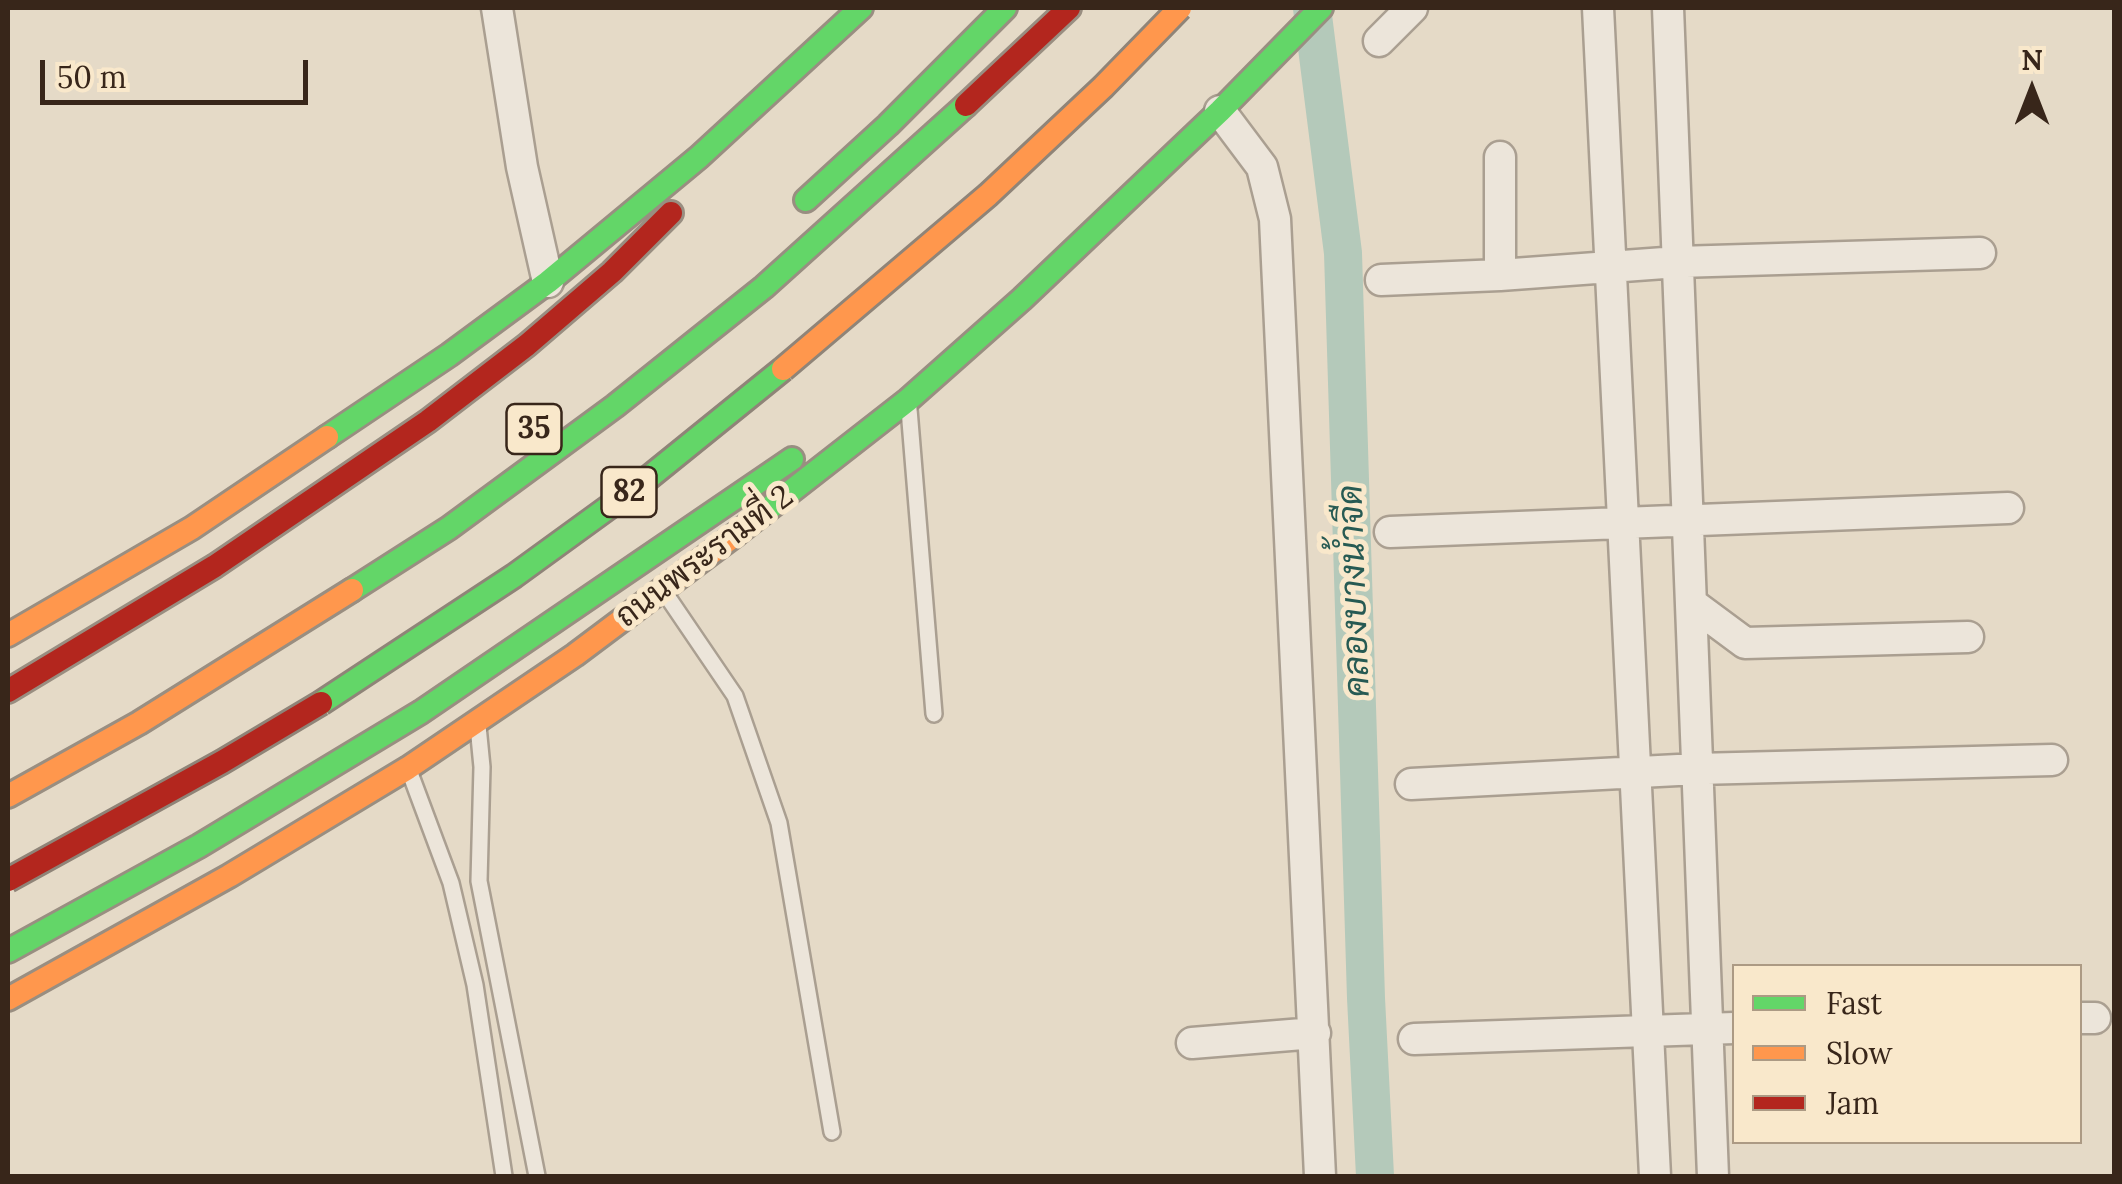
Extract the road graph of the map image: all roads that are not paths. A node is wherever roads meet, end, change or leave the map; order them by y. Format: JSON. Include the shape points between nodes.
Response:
{"nodes":[{"id":1,"x":497,"y":8,"type":"edge"},
{"id":2,"x":861,"y":8,"type":"edge"},
{"id":3,"x":1005,"y":8,"type":"edge"},
{"id":4,"x":1069,"y":8,"type":"edge"},
{"id":5,"x":1166,"y":8,"type":"edge"},
{"id":6,"x":1180,"y":8,"type":"edge"},
{"id":7,"x":1321,"y":8,"type":"edge"},
{"id":8,"x":1412,"y":8,"type":"edge"},
{"id":9,"x":1598,"y":8,"type":"edge"},
{"id":10,"x":1609,"y":8,"type":"edge"},
{"id":11,"x":1668,"y":8,"type":"edge"},
{"id":12,"x":1378,"y":41,"type":"dead end"},
{"id":13,"x":822,"y":46,"type":"junction"},
{"id":14,"x":1220,"y":112,"type":"junction"},
{"id":15,"x":1500,"y":158,"type":"dead end"},
{"id":16,"x":794,"y":211,"type":"dead end"},
{"id":17,"x":1980,"y":253,"type":"dead end"},
{"id":18,"x":1678,"y":262,"type":"junction"},
{"id":19,"x":1610,"y":266,"type":"junction"},
{"id":20,"x":1500,"y":275,"type":"junction"},
{"id":21,"x":1381,"y":280,"type":"dead end"},
{"id":22,"x":548,"y":282,"type":"junction"},
{"id":23,"x":1022,"y":299,"type":"junction"},
{"id":24,"x":908,"y":400,"type":"junction"},
{"id":25,"x":2008,"y":508,"type":"dead end"},
{"id":26,"x":1688,"y":519,"type":"junction"},
{"id":27,"x":1623,"y":524,"type":"junction"},
{"id":28,"x":1390,"y":532,"type":"dead end"},
{"id":29,"x":352,"y":563,"type":"dead end"},
{"id":30,"x":662,"y":590,"type":"junction"},
{"id":31,"x":1691,"y":603,"type":"junction"},
{"id":32,"x":8,"y":635,"type":"edge"},
{"id":33,"x":1968,"y":636,"type":"dead end"},
{"id":34,"x":8,"y":691,"type":"edge"},
{"id":35,"x":934,"y":714,"type":"dead end"},
{"id":36,"x":478,"y":722,"type":"junction"},
{"id":37,"x":2052,"y":760,"type":"dead end"},
{"id":38,"x":408,"y":768,"type":"junction"},
{"id":39,"x":1697,"y":769,"type":"junction"},
{"id":40,"x":1635,"y":773,"type":"junction"},
{"id":41,"x":8,"y":777,"type":"edge"},
{"id":42,"x":1412,"y":784,"type":"dead end"},
{"id":43,"x":8,"y":796,"type":"edge"},
{"id":44,"x":8,"y":880,"type":"edge"},
{"id":45,"x":8,"y":890,"type":"edge"},
{"id":46,"x":8,"y":951,"type":"edge"},
{"id":47,"x":8,"y":999,"type":"edge"},
{"id":48,"x":1721,"y":1028,"type":"edge"},
{"id":49,"x":1648,"y":1032,"type":"junction"},
{"id":50,"x":1314,"y":1033,"type":"junction"},
{"id":51,"x":1414,"y":1039,"type":"dead end"},
{"id":52,"x":1192,"y":1042,"type":"dead end"},
{"id":53,"x":832,"y":1132,"type":"dead end"},
{"id":54,"x":504,"y":1176,"type":"edge"},
{"id":55,"x":538,"y":1176,"type":"edge"},
{"id":56,"x":1320,"y":1176,"type":"edge"},
{"id":57,"x":1654,"y":1176,"type":"edge"},
{"id":58,"x":1713,"y":1176,"type":"edge"}],
"edges":[{"from":1,"to":22,"type":"street"},
{"from":2,"to":13,"type":"main road"},
{"from":3,"to":16,"type":"main road"},
{"from":4,"to":43,"type":"main road","number":"82","via":[[764,286],[615,406],[449,528]]},
{"from":5,"to":45,"type":"main road","via":[[1056,119],[523,574],[260,747]]},
{"from":6,"to":44,"type":"main road","number":"82","bridge":true,"via":[[988,195],[626,494],[364,677]]},
{"from":7,"to":14,"type":"main road","name":"ถนนพระรามที่ 2"},
{"from":8,"to":12,"type":"street"},
{"from":9,"to":10,"type":"street"},
{"from":9,"to":19,"type":"street"},
{"from":11,"to":18,"type":"street"},
{"from":13,"to":22,"type":"main road","via":[[700,158]]},
{"from":13,"to":34,"type":"main road","via":[[688,196],[526,346],[331,490]]},
{"from":14,"to":23,"type":"main road","name":"ถนนพระรามที่ 2"},
{"from":14,"to":50,"type":"street","via":[[1262,168],[1275,219]]},
{"from":15,"to":20,"type":"street"},
{"from":17,"to":18,"type":"street"},
{"from":18,"to":19,"type":"street"},
{"from":18,"to":26,"type":"street"},
{"from":19,"to":20,"type":"street"},
{"from":19,"to":27,"type":"street"},
{"from":20,"to":21,"type":"street"},
{"from":22,"to":32,"type":"main road","via":[[225,506]]},
{"from":23,"to":24,"type":"main road","name":"ถนนพระรามที่ 2"},
{"from":23,"to":46,"type":"main road","via":[[421,712],[214,838]]},
{"from":24,"to":30,"type":"main road","name":"ถนนพระรามที่ 2"},
{"from":24,"to":35,"type":"lane"},
{"from":25,"to":26,"type":"street"},
{"from":26,"to":27,"type":"street"},
{"from":26,"to":31,"type":"street"},
{"from":27,"to":28,"type":"street"},
{"from":27,"to":40,"type":"street"},
{"from":29,"to":41,"type":"main road"},
{"from":30,"to":36,"type":"main road","name":"ถนนพระรามที่ 2"},
{"from":30,"to":53,"type":"lane","via":[[735,696],[779,824]]},
{"from":31,"to":33,"type":"street","via":[[1745,643]]},
{"from":31,"to":39,"type":"street"},
{"from":36,"to":38,"type":"main road","name":"ถนนพระรามที่ 2"},
{"from":36,"to":55,"type":"lane","via":[[479,881]]},
{"from":37,"to":39,"type":"street"},
{"from":38,"to":47,"type":"main road","name":"ถนนพระรามที่ 2"},
{"from":38,"to":54,"type":"lane","via":[[459,917]]},
{"from":39,"to":40,"type":"street"},
{"from":39,"to":48,"type":"street"},
{"from":40,"to":42,"type":"street"},
{"from":40,"to":49,"type":"street"},
{"from":48,"to":49,"type":"street"},
{"from":48,"to":58,"type":"street"},
{"from":49,"to":51,"type":"street"},
{"from":49,"to":57,"type":"street"},
{"from":50,"to":52,"type":"street"},
{"from":50,"to":56,"type":"street"}]}
